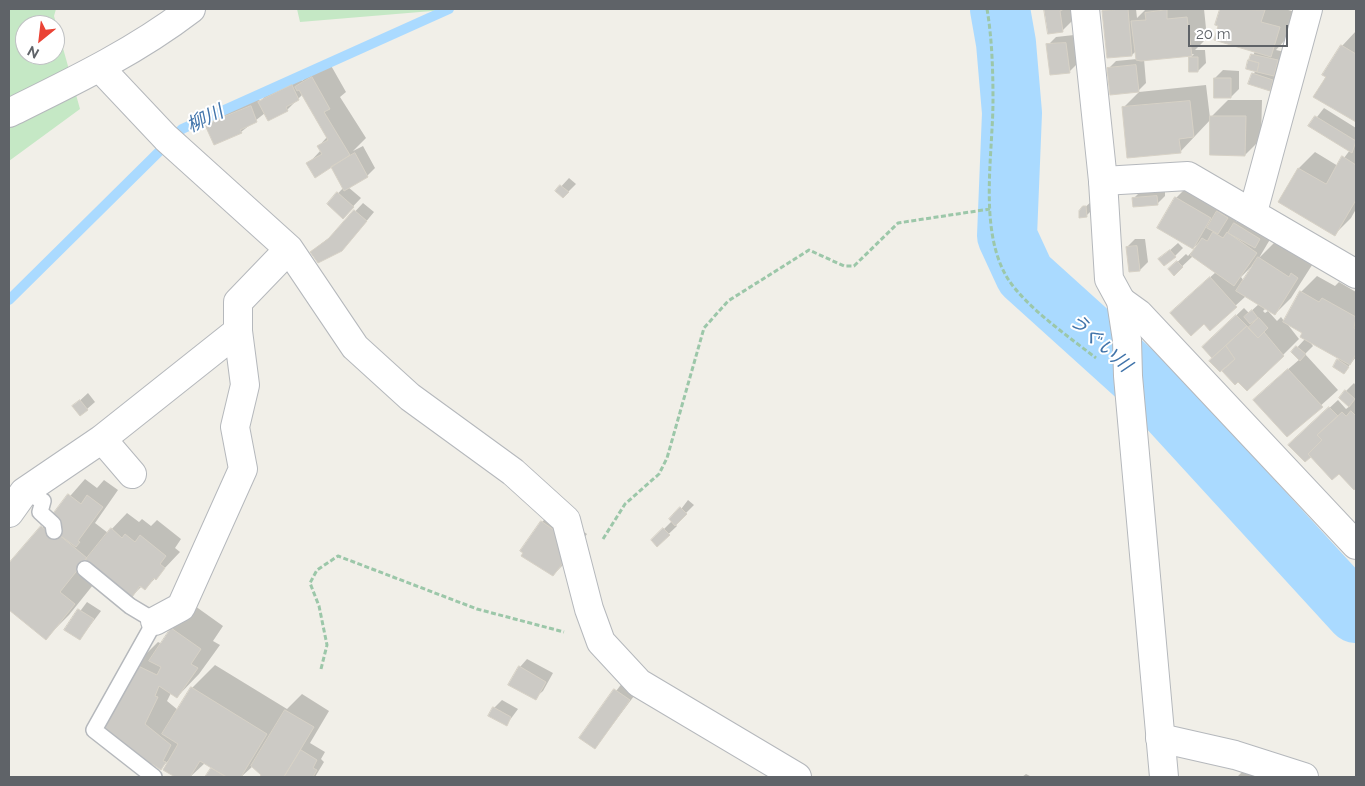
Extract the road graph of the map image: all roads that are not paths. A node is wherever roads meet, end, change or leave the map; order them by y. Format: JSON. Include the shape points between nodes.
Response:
{"nodes":[{"id":1,"x":191,"y":9,"type":"edge"},
{"id":2,"x":1086,"y":9,"type":"edge"},
{"id":3,"x":1308,"y":9,"type":"edge"},
{"id":4,"x":100,"y":68,"type":"junction"},
{"id":5,"x":9,"y":113,"type":"edge"},
{"id":6,"x":1103,"y":181,"type":"junction"},
{"id":7,"x":1253,"y":212,"type":"junction"},
{"id":8,"x":289,"y":249,"type":"junction"},
{"id":9,"x":1356,"y":274,"type":"edge"},
{"id":10,"x":1121,"y":301,"type":"junction"},
{"id":11,"x":238,"y":331,"type":"junction"},
{"id":12,"x":102,"y":439,"type":"junction"},
{"id":13,"x":132,"y":474,"type":"dead end"},
{"id":14,"x":17,"y":503,"type":"edge"},
{"id":15,"x":54,"y":531,"type":"dead end"},
{"id":16,"x":1356,"y":545,"type":"edge"},
{"id":17,"x":85,"y":569,"type":"dead end"},
{"id":18,"x":155,"y":621,"type":"junction"},
{"id":19,"x":1160,"y":738,"type":"junction"},
{"id":20,"x":154,"y":777,"type":"edge"},
{"id":21,"x":798,"y":777,"type":"edge"},
{"id":22,"x":1164,"y":777,"type":"edge"},
{"id":23,"x":1304,"y":777,"type":"edge"}],
"edges":[{"from":1,"to":4,"type":"street","via":[[161,32]]},
{"from":2,"to":6,"type":"street"},
{"from":3,"to":7,"type":"street"},
{"from":4,"to":5,"type":"street"},
{"from":4,"to":8,"type":"street","via":[[166,138]]},
{"from":6,"to":7,"type":"street","via":[[1188,176]]},
{"from":6,"to":10,"type":"street","via":[[1108,279]]},
{"from":7,"to":9,"type":"street"},
{"from":8,"to":11,"type":"street","via":[[238,302]]},
{"from":8,"to":21,"type":"street","via":[[355,347],[410,397],[513,472],[566,520],[601,642],[639,683]]},
{"from":10,"to":16,"type":"street","via":[[1139,314]]},
{"from":10,"to":19,"type":"street","via":[[1127,340]]},
{"from":11,"to":12,"type":"street"},
{"from":11,"to":18,"type":"street","via":[[245,385],[235,427],[243,468],[181,607]]},
{"from":12,"to":13,"type":"street"},
{"from":12,"to":14,"type":"street"},
{"from":14,"to":15,"type":"lane","via":[[43,501],[40,512],[53,524]]},
{"from":17,"to":18,"type":"lane","via":[[130,606]]},
{"from":18,"to":20,"type":"lane","via":[[94,730]]},
{"from":19,"to":22,"type":"street"},
{"from":19,"to":23,"type":"street","via":[[1235,755]]}]}
